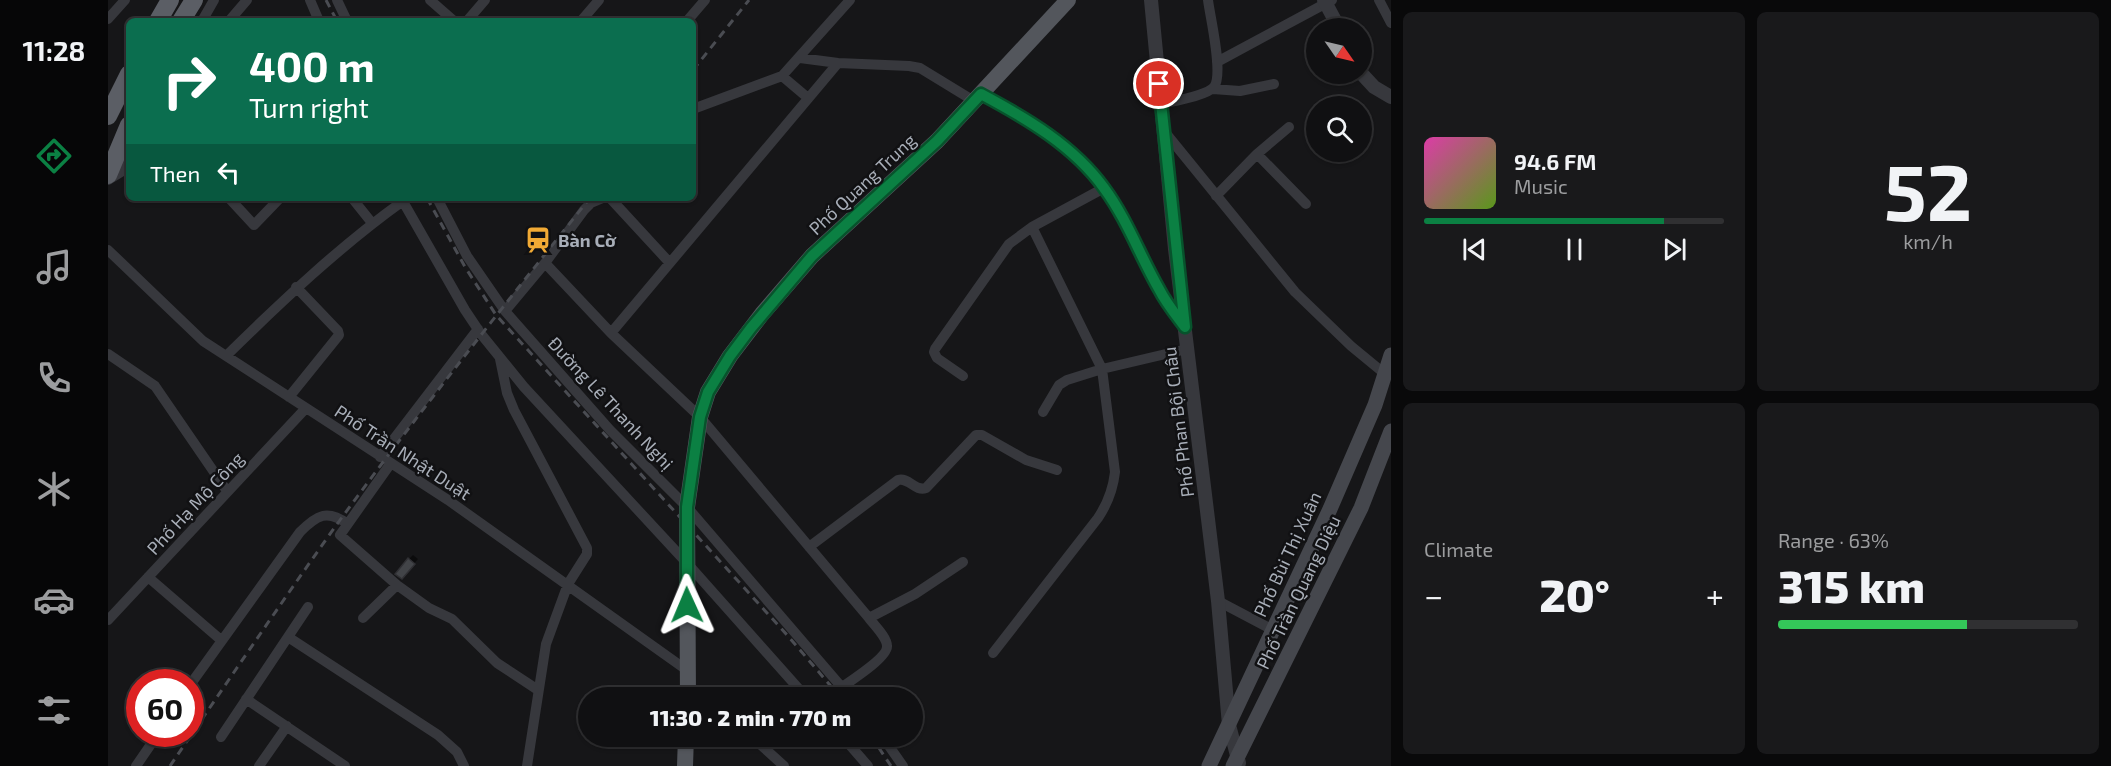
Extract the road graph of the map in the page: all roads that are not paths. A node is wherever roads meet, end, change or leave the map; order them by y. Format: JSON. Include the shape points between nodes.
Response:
{"nodes":[{"id":1,"x":125,"y":0,"type":"edge"},
{"id":2,"x":170,"y":0,"type":"edge"},
{"id":3,"x":194,"y":0,"type":"edge"},
{"id":4,"x":214,"y":0,"type":"edge"},
{"id":5,"x":247,"y":0,"type":"edge"},
{"id":6,"x":310,"y":0,"type":"edge"},
{"id":7,"x":337,"y":0,"type":"edge"},
{"id":8,"x":430,"y":0,"type":"edge"},
{"id":9,"x":485,"y":0,"type":"edge"},
{"id":10,"x":599,"y":0,"type":"edge"},
{"id":11,"x":705,"y":0,"type":"edge"},
{"id":12,"x":850,"y":0,"type":"edge"},
{"id":13,"x":1068,"y":0,"type":"edge"},
{"id":14,"x":1208,"y":0,"type":"edge"},
{"id":15,"x":1379,"y":0,"type":"edge"},
{"id":16,"x":1154,"y":1,"type":"edge"},
{"id":17,"x":1327,"y":1,"type":"edge"},
{"id":18,"x":160,"y":18,"type":"edge"},
{"id":19,"x":184,"y":18,"type":"edge"},
{"id":20,"x":204,"y":18,"type":"edge"},
{"id":21,"x":232,"y":18,"type":"edge"},
{"id":22,"x":318,"y":18,"type":"edge"},
{"id":23,"x":346,"y":18,"type":"edge"},
{"id":24,"x":451,"y":18,"type":"edge"},
{"id":25,"x":470,"y":18,"type":"edge"},
{"id":26,"x":584,"y":18,"type":"edge"},
{"id":27,"x":690,"y":18,"type":"edge"},
{"id":28,"x":1335,"y":18,"type":"edge"},
{"id":29,"x":108,"y":19,"type":"edge"},
{"id":30,"x":1391,"y":23,"type":"edge"},
{"id":31,"x":800,"y":58,"type":"junction"},
{"id":32,"x":1217,"y":62,"type":"junction"},
{"id":33,"x":838,"y":63,"type":"junction"},
{"id":34,"x":782,"y":76,"type":"junction"},
{"id":35,"x":126,"y":80,"type":"edge"},
{"id":36,"x":1274,"y":84,"type":"dead end"},
{"id":37,"x":1371,"y":84,"type":"edge"},
{"id":38,"x":1213,"y":88,"type":"junction"},
{"id":39,"x":1390,"y":94,"type":"edge"},
{"id":40,"x":977,"y":97,"type":"junction"},
{"id":41,"x":808,"y":98,"type":"junction"},
{"id":42,"x":1161,"y":104,"type":"junction"},
{"id":43,"x":696,"y":108,"type":"edge"},
{"id":44,"x":108,"y":116,"type":"edge"},
{"id":45,"x":1289,"y":127,"type":"dead end"},
{"id":46,"x":1164,"y":131,"type":"junction"},
{"id":47,"x":126,"y":132,"type":"edge"},
{"id":48,"x":1257,"y":154,"type":"junction"},
{"id":49,"x":126,"y":164,"type":"edge"},
{"id":50,"x":108,"y":175,"type":"edge"},
{"id":51,"x":108,"y":181,"type":"edge"},
{"id":52,"x":1104,"y":188,"type":"junction"},
{"id":53,"x":1216,"y":196,"type":"junction"},
{"id":54,"x":232,"y":201,"type":"edge"},
{"id":55,"x":276,"y":201,"type":"edge"},
{"id":56,"x":354,"y":201,"type":"edge"},
{"id":57,"x":401,"y":201,"type":"edge"},
{"id":58,"x":403,"y":201,"type":"edge"},
{"id":59,"x":439,"y":201,"type":"edge"},
{"id":60,"x":596,"y":201,"type":"edge"},
{"id":61,"x":613,"y":201,"type":"edge"},
{"id":62,"x":1306,"y":204,"type":"dead end"},
{"id":63,"x":372,"y":223,"type":"junction"},
{"id":64,"x":1032,"y":227,"type":"junction"},
{"id":65,"x":108,"y":250,"type":"edge"},
{"id":66,"x":669,"y":262,"type":"junction"},
{"id":67,"x":545,"y":263,"type":"junction"},
{"id":68,"x":296,"y":287,"type":"junction"},
{"id":69,"x":505,"y":312,"type":"junction"},
{"id":70,"x":1185,"y":327,"type":"junction"},
{"id":71,"x":478,"y":328,"type":"junction"},
{"id":72,"x":610,"y":333,"type":"junction"},
{"id":73,"x":1188,"y":349,"type":"junction"},
{"id":74,"x":108,"y":354,"type":"edge"},
{"id":75,"x":226,"y":356,"type":"junction"},
{"id":76,"x":1391,"y":356,"type":"edge"},
{"id":77,"x":500,"y":357,"type":"junction"},
{"id":78,"x":1102,"y":369,"type":"junction"},
{"id":79,"x":1385,"y":374,"type":"junction"},
{"id":80,"x":963,"y":376,"type":"dead end"},
{"id":81,"x":289,"y":397,"type":"junction"},
{"id":82,"x":306,"y":408,"type":"junction"},
{"id":83,"x":1043,"y":412,"type":"dead end"},
{"id":84,"x":700,"y":417,"type":"junction"},
{"id":85,"x":1391,"y":431,"type":"edge"},
{"id":86,"x":380,"y":457,"type":"junction"},
{"id":87,"x":391,"y":463,"type":"junction"},
{"id":88,"x":1057,"y":470,"type":"dead end"},
{"id":89,"x":1341,"y":484,"type":"junction"},
{"id":90,"x":227,"y":491,"type":"junction"},
{"id":91,"x":1367,"y":492,"type":"junction"},
{"id":92,"x":687,"y":507,"type":"junction"},
{"id":93,"x":348,"y":524,"type":"junction"},
{"id":94,"x":809,"y":546,"type":"junction"},
{"id":95,"x":686,"y":562,"type":"junction"},
{"id":96,"x":963,"y":562,"type":"dead end"},
{"id":97,"x":148,"y":577,"type":"junction"},
{"id":98,"x":568,"y":584,"type":"junction"},
{"id":99,"x":397,"y":585,"type":"junction"},
{"id":100,"x":1218,"y":601,"type":"junction"},
{"id":101,"x":308,"y":607,"type":"dead end"},
{"id":102,"x":363,"y":618,"type":"dead end"},
{"id":103,"x":869,"y":618,"type":"junction"},
{"id":104,"x":108,"y":621,"type":"edge"},
{"id":105,"x":1273,"y":630,"type":"junction"},
{"id":106,"x":288,"y":637,"type":"junction"},
{"id":107,"x":221,"y":640,"type":"junction"},
{"id":108,"x":993,"y":653,"type":"dead end"},
{"id":109,"x":201,"y":669,"type":"edge"},
{"id":110,"x":688,"y":671,"type":"junction"},
{"id":111,"x":688,"y":687,"type":"edge"},
{"id":112,"x":797,"y":687,"type":"edge"},
{"id":113,"x":842,"y":687,"type":"joint"},
{"id":114,"x":538,"y":690,"type":"junction"},
{"id":115,"x":246,"y":699,"type":"junction"},
{"id":116,"x":1229,"y":725,"type":"junction"},
{"id":117,"x":287,"y":726,"type":"junction"},
{"id":118,"x":221,"y":737,"type":"dead end"},
{"id":119,"x":149,"y":747,"type":"edge"},
{"id":120,"x":686,"y":747,"type":"edge"},
{"id":121,"x":763,"y":747,"type":"edge"},
{"id":122,"x":852,"y":747,"type":"edge"},
{"id":123,"x":890,"y":747,"type":"edge"},
{"id":124,"x":1237,"y":762,"type":"edge"},
{"id":125,"x":136,"y":766,"type":"edge"},
{"id":126,"x":259,"y":766,"type":"edge"},
{"id":127,"x":345,"y":766,"type":"edge"},
{"id":128,"x":464,"y":766,"type":"edge"},
{"id":129,"x":527,"y":766,"type":"edge"},
{"id":130,"x":685,"y":766,"type":"edge"},
{"id":131,"x":784,"y":766,"type":"edge"},
{"id":132,"x":868,"y":766,"type":"edge"},
{"id":133,"x":903,"y":766,"type":"edge"},
{"id":134,"x":1209,"y":766,"type":"edge"}],
"edges":[{"from":1,"to":29,"type":"street"},
{"from":2,"to":18,"type":"highway"},
{"from":3,"to":19,"type":"highway"},
{"from":4,"to":20,"type":"street"},
{"from":5,"to":21,"type":"street"},
{"from":6,"to":22,"type":"street"},
{"from":7,"to":23,"type":"street"},
{"from":8,"to":24,"type":"street"},
{"from":9,"to":25,"type":"street"},
{"from":10,"to":26,"type":"street"},
{"from":11,"to":27,"type":"street"},
{"from":12,"to":31,"type":"street"},
{"from":13,"to":40,"type":"main road","name":"Phố Quang Trung"},
{"from":14,"to":32,"type":"street"},
{"from":15,"to":30,"type":"street"},
{"from":16,"to":42,"type":"street","name":"Phố Phan Bội Châu"},
{"from":17,"to":28,"type":"street"},
{"from":17,"to":32,"type":"street"},
{"from":31,"to":33,"type":"street"},
{"from":31,"to":34,"type":"street"},
{"from":32,"to":38,"type":"street"},
{"from":33,"to":40,"type":"street","via":[[920,68]]},
{"from":33,"to":41,"type":"street"},
{"from":34,"to":41,"type":"street"},
{"from":34,"to":43,"type":"street"},
{"from":35,"to":44,"type":"highway"},
{"from":36,"to":38,"type":"street","via":[[1240,91]]},
{"from":37,"to":39,"type":"street"},
{"from":38,"to":42,"type":"street"},
{"from":40,"to":52,"type":"street","via":[[1027,121],[1061,144]]},
{"from":40,"to":84,"type":"main road","name":"Phố Quang Trung","via":[[937,141],[812,256],[730,356],[708,392]]},
{"from":41,"to":66,"type":"street"},
{"from":42,"to":46,"type":"street","name":"Phố Phan Bội Châu"},
{"from":45,"to":48,"type":"street"},
{"from":46,"to":53,"type":"street"},
{"from":46,"to":70,"type":"street","name":"Phố Phan Bội Châu"},
{"from":47,"to":50,"type":"highway"},
{"from":48,"to":53,"type":"street"},
{"from":48,"to":62,"type":"street"},
{"from":49,"to":51,"type":"street"},
{"from":52,"to":64,"type":"street"},
{"from":52,"to":70,"type":"street","via":[[1159,290]]},
{"from":53,"to":79,"type":"street","via":[[1294,292]]},
{"from":54,"to":55,"type":"street","via":[[254,225]]},
{"from":56,"to":63,"type":"street"},
{"from":57,"to":63,"type":"street"},
{"from":58,"to":71,"type":"street"},
{"from":59,"to":69,"type":"street","name":"Đường Lê Thanh Nghị","via":[[467,256]]},
{"from":60,"to":67,"type":"street"},
{"from":61,"to":66,"type":"street"},
{"from":63,"to":68,"type":"street"},
{"from":64,"to":78,"type":"street"},
{"from":64,"to":80,"type":"street","via":[[1002,254],[935,349],[937,358]]},
{"from":65,"to":75,"type":"street","name":"Phố Trần Nhật Duật","via":[[202,340]]},
{"from":66,"to":72,"type":"street"},
{"from":67,"to":69,"type":"street"},
{"from":67,"to":72,"type":"street"},
{"from":68,"to":75,"type":"street"},
{"from":68,"to":81,"type":"street","via":[[339,333]]},
{"from":69,"to":92,"type":"street","name":"Đường Lê Thanh Nghị","via":[[610,430]]},
{"from":70,"to":73,"type":"street","name":"Phố Phan Bội Châu"},
{"from":71,"to":77,"type":"street"},
{"from":71,"to":86,"type":"street"},
{"from":72,"to":84,"type":"street"},
{"from":73,"to":78,"type":"street"},
{"from":73,"to":100,"type":"street","name":"Phố Phan Bội Châu"},
{"from":74,"to":90,"type":"street","via":[[155,386]]},
{"from":75,"to":81,"type":"street","name":"Phố Trần Nhật Duật"},
{"from":76,"to":79,"type":"main road","name":"Phố Bùi Thị Xuân"},
{"from":77,"to":95,"type":"street"},
{"from":77,"to":98,"type":"street","via":[[514,410],[586,548],[585,559]]},
{"from":78,"to":83,"type":"street","via":[[1059,385]]},
{"from":78,"to":108,"type":"street","via":[[1115,464],[1107,504]]},
{"from":79,"to":89,"type":"main road","name":"Phố Bùi Thị Xuân"},
{"from":81,"to":82,"type":"street","name":"Phố Trần Nhật Duật"},
{"from":82,"to":86,"type":"street","name":"Phố Trần Nhật Duật"},
{"from":82,"to":90,"type":"street","name":"Phố Hạ Mộ Công"},
{"from":84,"to":92,"type":"main road","name":"Phố Quang Trung"},
{"from":84,"to":94,"type":"street"},
{"from":85,"to":91,"type":"main road","name":"Phố Trần Quang Diệu"},
{"from":86,"to":87,"type":"street","name":"Phố Trần Nhật Duật"},
{"from":87,"to":93,"type":"street"},
{"from":87,"to":98,"type":"street","name":"Phố Trần Nhật Duật"},
{"from":88,"to":94,"type":"street","via":[[1026,460],[976,435],[926,488],[898,480]]},
{"from":89,"to":91,"type":"main road"},
{"from":89,"to":105,"type":"main road","name":"Phố Bùi Thị Xuân"},
{"from":90,"to":97,"type":"street","name":"Phố Hạ Mộ Công"},
{"from":91,"to":124,"type":"main road","name":"Phố Trần Quang Diệu"},
{"from":92,"to":95,"type":"main road","name":"Phố Quang Trung"},
{"from":92,"to":113,"type":"street","name":"Đường Lê Thanh Nghị"},
{"from":93,"to":99,"type":"street","via":[[340,535]]},
{"from":93,"to":107,"type":"street","via":[[334,515],[309,523]]},
{"from":94,"to":103,"type":"street"},
{"from":95,"to":110,"type":"main road","name":"Phố Quang Trung"},
{"from":95,"to":112,"type":"street"},
{"from":96,"to":103,"type":"street"},
{"from":97,"to":104,"type":"street","name":"Phố Hạ Mộ Công"},
{"from":97,"to":107,"type":"street"},
{"from":98,"to":110,"type":"street","name":"Phố Trần Nhật Duật"},
{"from":98,"to":114,"type":"street","via":[[546,644]]},
{"from":99,"to":102,"type":"street"},
{"from":99,"to":114,"type":"street","via":[[429,608],[452,618],[497,663]]},
{"from":100,"to":105,"type":"street"},
{"from":100,"to":116,"type":"street","name":"Phố Phan Bội Châu"},
{"from":101,"to":106,"type":"street"},
{"from":103,"to":113,"type":"street","via":[[887,649]]},
{"from":105,"to":116,"type":"main road","name":"Phố Bùi Thị Xuân"},
{"from":106,"to":115,"type":"street"},
{"from":106,"to":128,"type":"street","via":[[438,735],[458,752]]},
{"from":107,"to":109,"type":"street"},
{"from":110,"to":111,"type":"main road","name":"Phố Quang Trung"},
{"from":114,"to":129,"type":"street"},
{"from":115,"to":117,"type":"street"},
{"from":115,"to":118,"type":"street"},
{"from":116,"to":124,"type":"street","name":"Phố Phan Bội Châu"},
{"from":116,"to":134,"type":"main road","name":"Phố Bùi Thị Xuân"},
{"from":117,"to":126,"type":"street"},
{"from":117,"to":127,"type":"street"},
{"from":119,"to":125,"type":"street"},
{"from":120,"to":130,"type":"main road"},
{"from":121,"to":131,"type":"street"},
{"from":122,"to":132,"type":"street"},
{"from":123,"to":133,"type":"street"}]}
